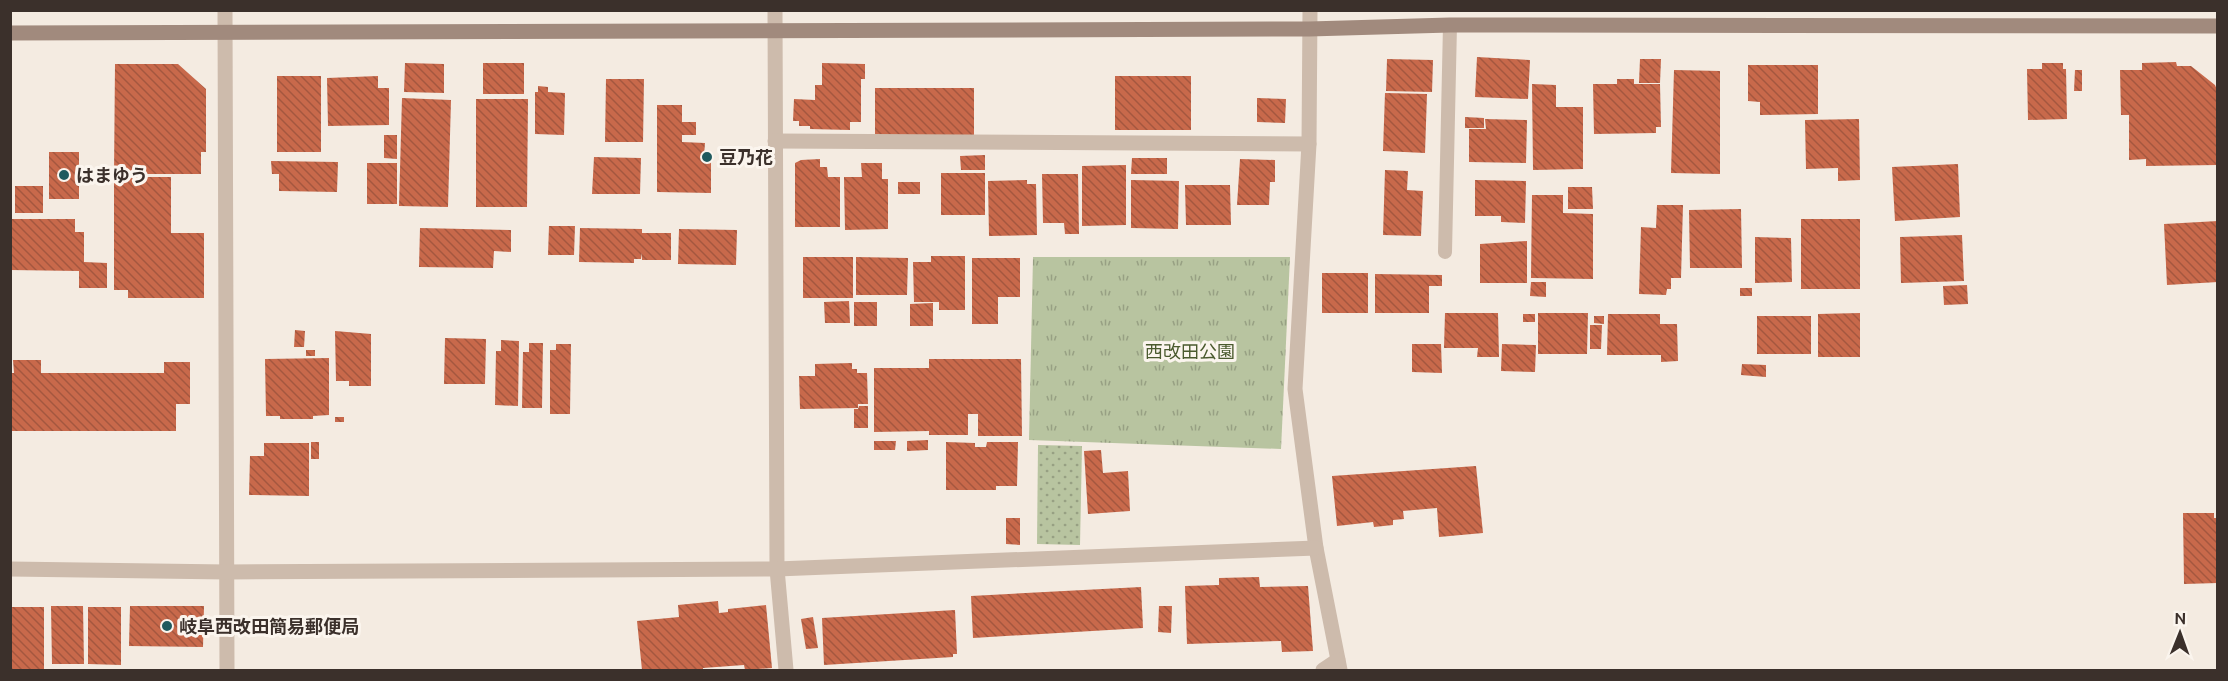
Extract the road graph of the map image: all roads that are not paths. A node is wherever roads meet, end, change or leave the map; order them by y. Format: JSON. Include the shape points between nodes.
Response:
{"nodes":[{"id":1,"x":225,"y":10,"type":"edge"},
{"id":2,"x":776,"y":10,"type":"edge"},
{"id":3,"x":1310,"y":10,"type":"edge"},
{"id":4,"x":1450,"y":25,"type":"junction"},
{"id":5,"x":2217,"y":26,"type":"edge"},
{"id":6,"x":776,"y":28,"type":"junction"},
{"id":7,"x":1309,"y":29,"type":"junction"},
{"id":8,"x":225,"y":31,"type":"junction"},
{"id":9,"x":10,"y":33,"type":"edge"},
{"id":10,"x":775,"y":141,"type":"junction"},
{"id":11,"x":1309,"y":144,"type":"junction"},
{"id":12,"x":1445,"y":252,"type":"dead end"},
{"id":13,"x":1316,"y":548,"type":"junction"},
{"id":14,"x":777,"y":568,"type":"junction"},
{"id":15,"x":10,"y":570,"type":"edge"},
{"id":16,"x":226,"y":572,"type":"junction"},
{"id":17,"x":1339,"y":665,"type":"edge"},
{"id":18,"x":227,"y":670,"type":"edge"},
{"id":19,"x":786,"y":670,"type":"edge"},
{"id":20,"x":1323,"y":670,"type":"edge"}],
"edges":[{"from":1,"to":8,"type":"street"},
{"from":2,"to":6,"type":"street"},
{"from":3,"to":7,"type":"street"},
{"from":4,"to":5,"type":"street"},
{"from":4,"to":7,"type":"street"},
{"from":4,"to":12,"type":"lane"},
{"from":6,"to":7,"type":"street"},
{"from":6,"to":8,"type":"street"},
{"from":6,"to":10,"type":"street"},
{"from":7,"to":11,"type":"street"},
{"from":8,"to":9,"type":"street"},
{"from":8,"to":16,"type":"street"},
{"from":10,"to":11,"type":"street"},
{"from":10,"to":14,"type":"street"},
{"from":11,"to":13,"type":"street","via":[[1295,389]]},
{"from":13,"to":14,"type":"street"},
{"from":13,"to":17,"type":"street"},
{"from":14,"to":16,"type":"street"},
{"from":14,"to":19,"type":"street"},
{"from":15,"to":16,"type":"street"},
{"from":16,"to":18,"type":"street"},
{"from":17,"to":20,"type":"street"}]}
